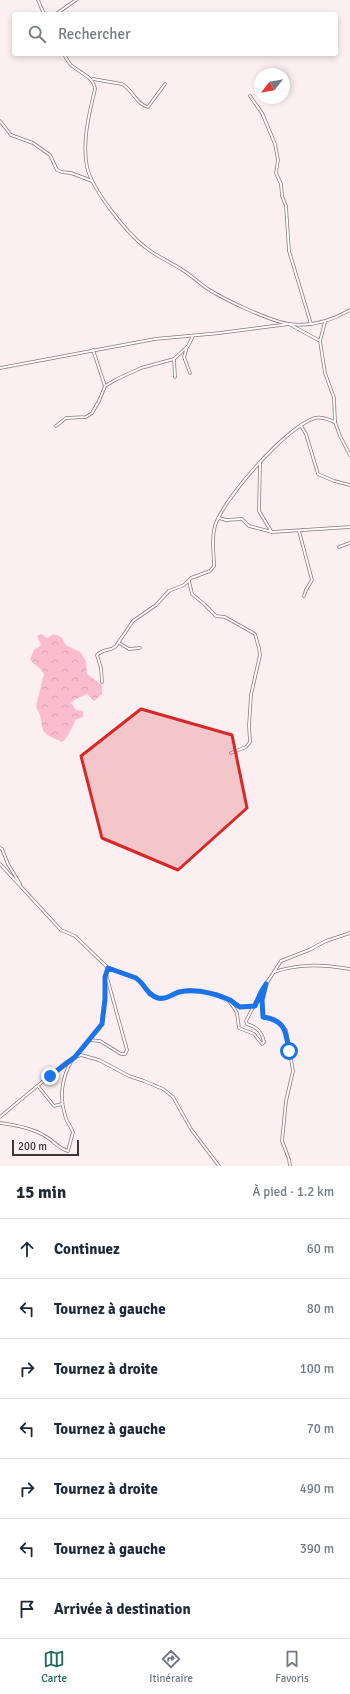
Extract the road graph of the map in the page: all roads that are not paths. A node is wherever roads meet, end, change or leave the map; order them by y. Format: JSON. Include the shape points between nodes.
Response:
{"nodes":[{"id":1,"x":38,"y":0,"type":"edge"},
{"id":2,"x":76,"y":0,"type":"edge"},
{"id":3,"x":43,"y":12,"type":"edge"},
{"id":4,"x":59,"y":12,"type":"edge"},
{"id":5,"x":65,"y":56,"type":"edge"},
{"id":6,"x":92,"y":79,"type":"junction"},
{"id":7,"x":165,"y":84,"type":"dead end"},
{"id":8,"x":250,"y":96,"type":"dead end"},
{"id":9,"x":0,"y":121,"type":"edge"},
{"id":10,"x":92,"y":180,"type":"junction"},
{"id":11,"x":350,"y":310,"type":"edge"},
{"id":12,"x":325,"y":322,"type":"junction"},
{"id":13,"x":289,"y":324,"type":"junction"},
{"id":14,"x":311,"y":324,"type":"junction"},
{"id":15,"x":193,"y":336,"type":"junction"},
{"id":16,"x":320,"y":341,"type":"junction"},
{"id":17,"x":188,"y":346,"type":"junction"},
{"id":18,"x":93,"y":350,"type":"junction"},
{"id":19,"x":174,"y":359,"type":"junction"},
{"id":20,"x":0,"y":368,"type":"edge"},
{"id":21,"x":190,"y":373,"type":"dead end"},
{"id":22,"x":176,"y":377,"type":"dead end"},
{"id":23,"x":105,"y":386,"type":"junction"},
{"id":24,"x":335,"y":422,"type":"junction"},
{"id":25,"x":56,"y":426,"type":"dead end"},
{"id":26,"x":301,"y":426,"type":"junction"},
{"id":27,"x":350,"y":455,"type":"edge"},
{"id":28,"x":260,"y":463,"type":"junction"},
{"id":29,"x":350,"y":485,"type":"edge"},
{"id":30,"x":219,"y":518,"type":"junction"},
{"id":31,"x":350,"y":527,"type":"edge"},
{"id":32,"x":299,"y":531,"type":"junction"},
{"id":33,"x":272,"y":532,"type":"junction"},
{"id":34,"x":350,"y":543,"type":"edge"},
{"id":35,"x":339,"y":547,"type":"dead end"},
{"id":36,"x":189,"y":581,"type":"junction"},
{"id":37,"x":304,"y":596,"type":"dead end"},
{"id":38,"x":119,"y":643,"type":"junction"},
{"id":39,"x":140,"y":648,"type":"dead end"},
{"id":40,"x":102,"y":682,"type":"dead end"},
{"id":41,"x":231,"y":752,"type":"dead end"},
{"id":42,"x":0,"y":848,"type":"edge"},
{"id":43,"x":0,"y":864,"type":"edge"},
{"id":44,"x":22,"y":887,"type":"junction"},
{"id":45,"x":350,"y":933,"type":"edge"},
{"id":46,"x":108,"y":968,"type":"junction"},
{"id":47,"x":350,"y":969,"type":"edge"},
{"id":48,"x":106,"y":971,"type":"junction"},
{"id":49,"x":274,"y":972,"type":"junction"},
{"id":50,"x":266,"y":984,"type":"junction"},
{"id":51,"x":228,"y":1000,"type":"junction"},
{"id":52,"x":255,"y":1006,"type":"junction"},
{"id":53,"x":89,"y":1040,"type":"junction"},
{"id":54,"x":75,"y":1057,"type":"junction"},
{"id":55,"x":38,"y":1086,"type":"junction"},
{"id":56,"x":62,"y":1104,"type":"junction"},
{"id":57,"x":0,"y":1117,"type":"edge"},
{"id":58,"x":0,"y":1123,"type":"edge"},
{"id":59,"x":219,"y":1166,"type":"edge"},
{"id":60,"x":290,"y":1166,"type":"edge"}],
"edges":[{"from":1,"to":3,"type":"street"},
{"from":2,"to":4,"type":"street"},
{"from":5,"to":6,"type":"street","via":[[80,73]]},
{"from":6,"to":7,"type":"street","via":[[126,86],[142,105],[148,107]]},
{"from":6,"to":10,"type":"street","via":[[95,89],[86,129],[86,160]]},
{"from":8,"to":14,"type":"street","via":[[262,113],[276,144],[276,173],[286,206],[290,250]]},
{"from":9,"to":10,"type":"street","via":[[11,135],[33,143],[50,156],[57,170]]},
{"from":10,"to":13,"type":"street","via":[[102,198],[145,248],[214,292]]},
{"from":11,"to":12,"type":"street"},
{"from":12,"to":14,"type":"street"},
{"from":12,"to":16,"type":"street"},
{"from":13,"to":14,"type":"street"},
{"from":13,"to":15,"type":"street"},
{"from":13,"to":16,"type":"street"},
{"from":15,"to":17,"type":"street"},
{"from":15,"to":18,"type":"street","via":[[155,339]]},
{"from":16,"to":24,"type":"street","via":[[325,373],[334,398]]},
{"from":17,"to":19,"type":"street"},
{"from":17,"to":21,"type":"street","via":[[184,357]]},
{"from":18,"to":20,"type":"street"},
{"from":18,"to":23,"type":"street"},
{"from":19,"to":22,"type":"street"},
{"from":19,"to":23,"type":"street","via":[[141,368]]},
{"from":23,"to":25,"type":"street","via":[[92,413],[86,417],[66,418]]},
{"from":24,"to":26,"type":"street","via":[[316,417]]},
{"from":24,"to":27,"type":"street"},
{"from":26,"to":28,"type":"street","via":[[278,444]]},
{"from":26,"to":29,"type":"street","via":[[306,434],[318,474]]},
{"from":28,"to":30,"type":"street","via":[[245,477]]},
{"from":28,"to":33,"type":"street","via":[[259,511]]},
{"from":30,"to":33,"type":"street","via":[[242,520],[249,526]]},
{"from":30,"to":36,"type":"street","via":[[212,540],[214,566]]},
{"from":31,"to":32,"type":"street"},
{"from":32,"to":33,"type":"street"},
{"from":32,"to":37,"type":"street","via":[[312,580]]},
{"from":34,"to":35,"type":"street"},
{"from":36,"to":38,"type":"street","via":[[168,591],[156,605],[133,621]]},
{"from":36,"to":41,"type":"street","via":[[192,594],[216,616],[225,617],[255,634],[258,641],[260,655],[251,695],[250,742],[246,747]]},
{"from":38,"to":39,"type":"street","via":[[129,649]]},
{"from":38,"to":40,"type":"street","via":[[114,649],[102,650],[97,655]]},
{"from":42,"to":44,"type":"street"},
{"from":43,"to":44,"type":"street"},
{"from":44,"to":46,"type":"street","via":[[60,930],[75,936]]},
{"from":45,"to":49,"type":"street","via":[[281,961]]},
{"from":46,"to":48,"type":"street"},
{"from":46,"to":51,"type":"street","via":[[136,978],[150,995],[160,999],[189,990],[217,994]]},
{"from":47,"to":49,"type":"street","via":[[303,965]]},
{"from":48,"to":53,"type":"street","via":[[102,1024]]},
{"from":48,"to":53,"type":"street","via":[[127,1050],[122,1054],[100,1041]]},
{"from":49,"to":50,"type":"street"},
{"from":50,"to":52,"type":"street"},
{"from":50,"to":60,"type":"street","via":[[262,1000],[263,1017],[274,1019],[286,1030],[293,1071],[286,1101],[282,1141]]},
{"from":51,"to":52,"type":"street","via":[[240,1007]]},
{"from":51,"to":52,"type":"street","via":[[237,1013],[239,1028],[254,1034],[262,1044],[264,1042],[260,1031],[246,1021]]},
{"from":53,"to":54,"type":"street"},
{"from":54,"to":55,"type":"street"},
{"from":54,"to":56,"type":"street","via":[[64,1081]]},
{"from":54,"to":59,"type":"street","via":[[82,1055],[99,1060],[128,1076],[163,1089],[173,1097],[191,1129]]},
{"from":55,"to":56,"type":"street","via":[[54,1106]]},
{"from":55,"to":57,"type":"street"},
{"from":56,"to":58,"type":"street","via":[[73,1132],[68,1152],[30,1129]]}]}
